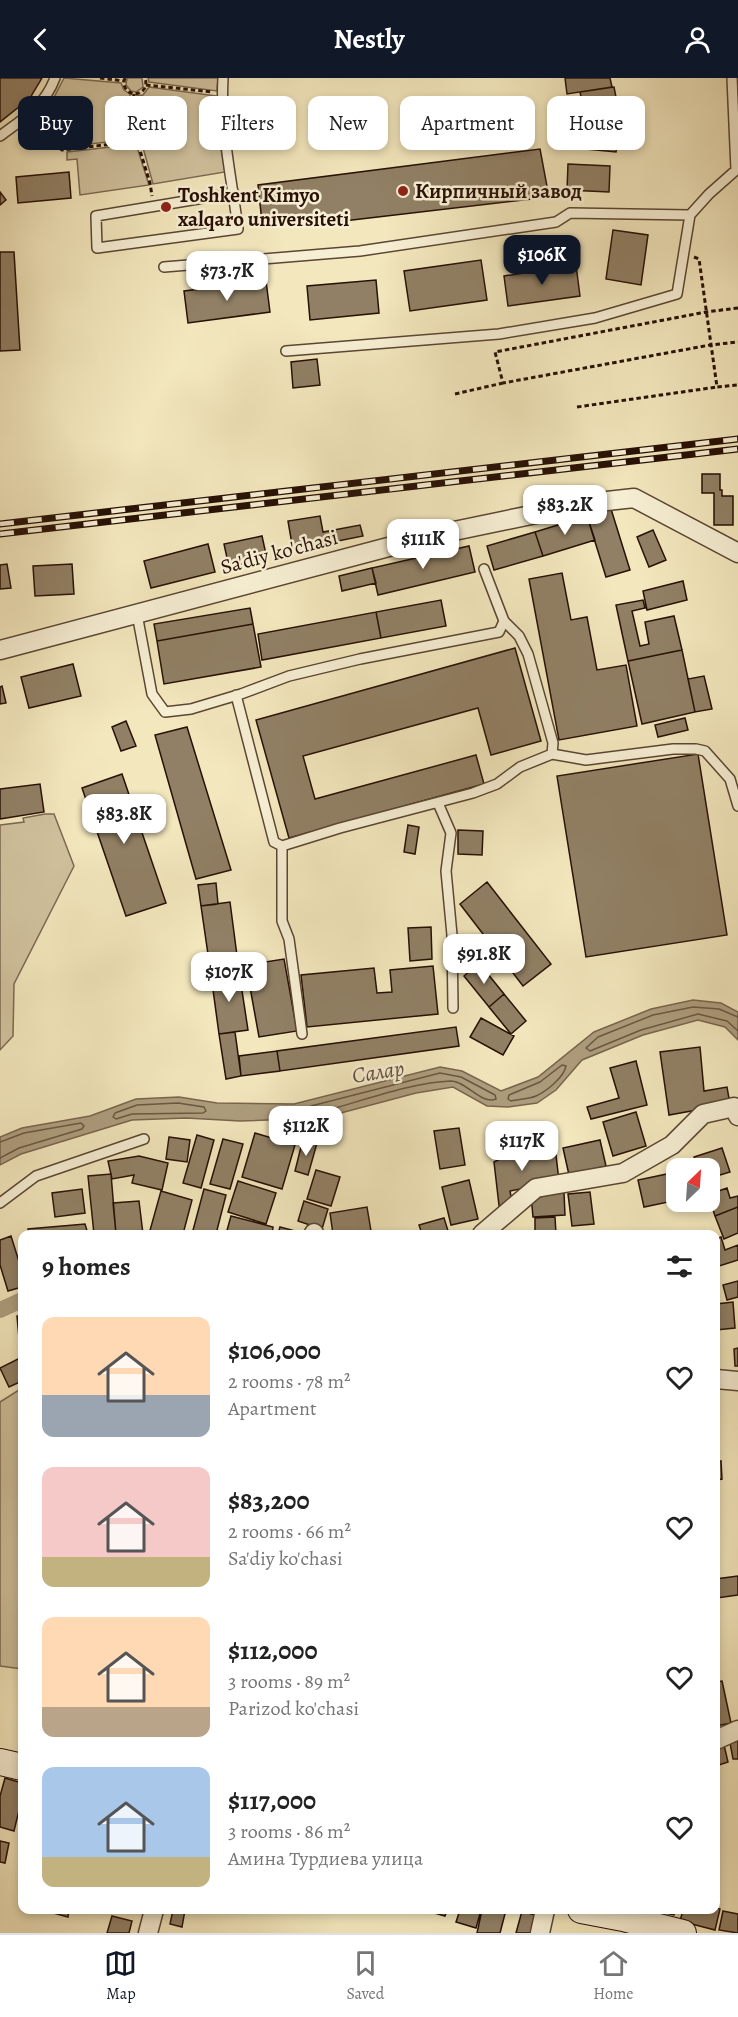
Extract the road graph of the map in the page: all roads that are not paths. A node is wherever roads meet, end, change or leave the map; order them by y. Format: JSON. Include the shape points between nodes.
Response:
{"nodes":[{"id":1,"x":56,"y":78,"type":"edge"},
{"id":2,"x":223,"y":78,"type":"edge"},
{"id":3,"x":732,"y":78,"type":"edge"},
{"id":4,"x":0,"y":136,"type":"edge"},
{"id":5,"x":234,"y":193,"type":"junction"},
{"id":6,"x":690,"y":215,"type":"junction"},
{"id":7,"x":164,"y":267,"type":"dead end"},
{"id":8,"x":286,"y":351,"type":"dead end"},
{"id":9,"x":738,"y":553,"type":"edge"},
{"id":10,"x":484,"y":568,"type":"dead end"},
{"id":11,"x":137,"y":614,"type":"junction"},
{"id":12,"x":504,"y":621,"type":"junction"},
{"id":13,"x":0,"y":650,"type":"edge"},
{"id":14,"x":236,"y":695,"type":"junction"},
{"id":15,"x":552,"y":754,"type":"junction"},
{"id":16,"x":438,"y":803,"type":"junction"},
{"id":17,"x":738,"y":806,"type":"edge"},
{"id":18,"x":282,"y":846,"type":"junction"},
{"id":19,"x":453,"y":1008,"type":"dead end"},
{"id":20,"x":302,"y":1034,"type":"dead end"},
{"id":21,"x":736,"y":1112,"type":"edge"},
{"id":22,"x":144,"y":1139,"type":"dead end"},
{"id":23,"x":0,"y":1203,"type":"edge"},
{"id":24,"x":487,"y":1230,"type":"edge"},
{"id":25,"x":720,"y":1379,"type":"edge"},
{"id":26,"x":738,"y":1381,"type":"edge"},
{"id":27,"x":738,"y":1730,"type":"edge"},
{"id":28,"x":720,"y":1738,"type":"edge"},
{"id":29,"x":0,"y":1762,"type":"edge"},
{"id":30,"x":18,"y":1766,"type":"edge"},
{"id":31,"x":153,"y":1914,"type":"edge"},
{"id":32,"x":544,"y":1914,"type":"edge"},
{"id":33,"x":628,"y":1914,"type":"edge"},
{"id":34,"x":148,"y":1933,"type":"edge"},
{"id":35,"x":540,"y":1933,"type":"edge"},
{"id":36,"x":683,"y":1933,"type":"edge"}],
"edges":[{"from":1,"to":4,"type":"lane","via":[[36,109]]},
{"from":2,"to":5,"type":"lane","via":[[223,132]]},
{"from":3,"to":6,"type":"lane","via":[[736,170]]},
{"from":5,"to":5,"type":"lane","via":[[96,216],[97,248],[238,229]]},
{"from":6,"to":7,"type":"lane","via":[[570,213],[555,222],[360,251]]},
{"from":6,"to":8,"type":"lane","via":[[677,294],[595,318],[499,334]]},
{"from":9,"to":11,"type":"street","name":"Sa'diy ko'chasi","via":[[634,498],[430,536]]},
{"from":10,"to":12,"type":"lane"},
{"from":11,"to":13,"type":"street","name":"Sa'diy ko'chasi"},
{"from":11,"to":14,"type":"lane","via":[[152,694],[165,712],[191,709]]},
{"from":12,"to":14,"type":"lane","via":[[499,632],[339,664]]},
{"from":12,"to":15,"type":"lane","via":[[519,636],[528,654],[553,743]]},
{"from":14,"to":18,"type":"lane","via":[[274,842]]},
{"from":15,"to":16,"type":"lane","via":[[520,767],[496,784]]},
{"from":15,"to":17,"type":"lane","via":[[586,760],[673,749],[705,751],[730,779]]},
{"from":16,"to":18,"type":"lane"},
{"from":16,"to":19,"type":"lane","via":[[451,833],[446,872]]},
{"from":18,"to":20,"type":"lane","via":[[282,921],[289,939]]},
{"from":21,"to":24,"type":"street","via":[[703,1114],[672,1144],[623,1173],[536,1188]]},
{"from":22,"to":23,"type":"lane","via":[[36,1176]]},
{"from":25,"to":26,"type":"street"},
{"from":27,"to":28,"type":"street"},
{"from":29,"to":30,"type":"street"},
{"from":31,"to":34,"type":"street"},
{"from":32,"to":35,"type":"street"},
{"from":33,"to":36,"type":"street"}]}
